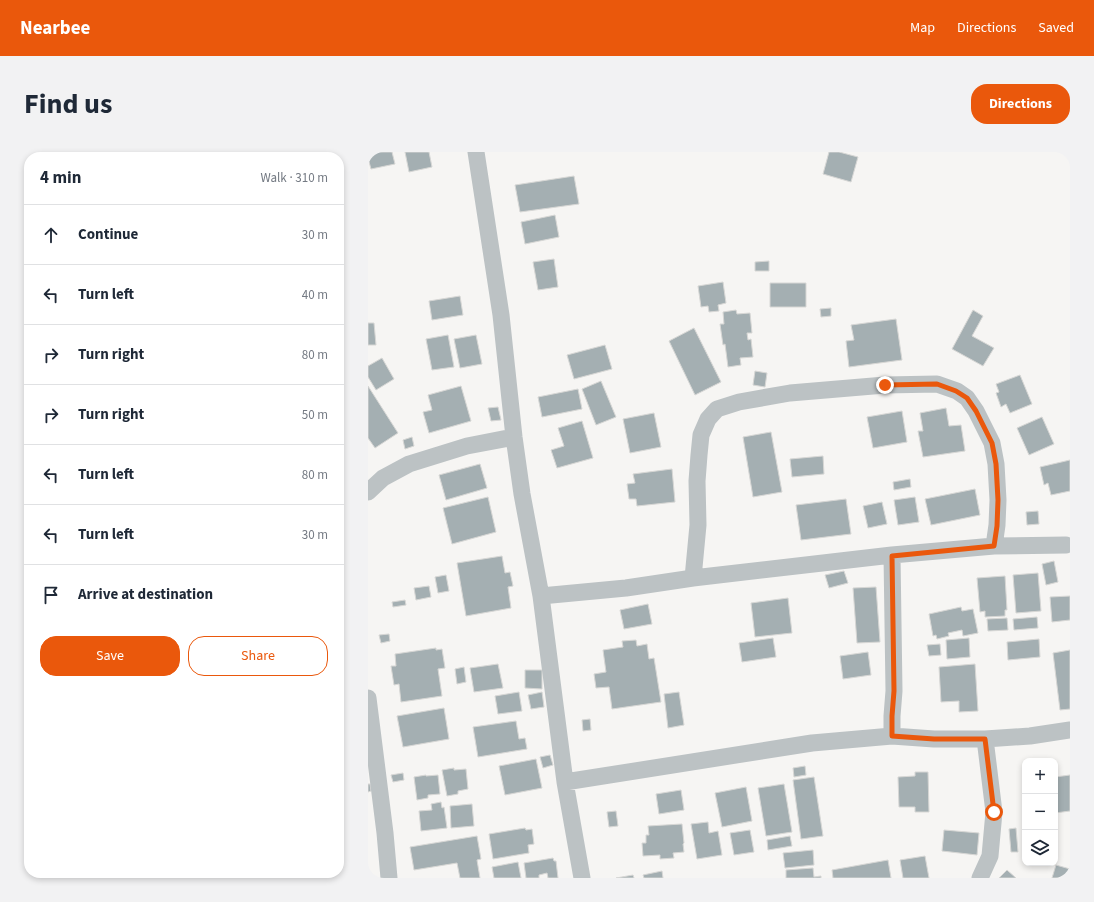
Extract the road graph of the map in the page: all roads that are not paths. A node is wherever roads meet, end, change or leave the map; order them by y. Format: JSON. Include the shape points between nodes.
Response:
{"nodes":[{"id":1,"x":476,"y":152,"type":"edge"},
{"id":2,"x":514,"y":437,"type":"junction"},
{"id":3,"x":368,"y":492,"type":"edge"},
{"id":4,"x":1066,"y":545,"type":"dead end"},
{"id":5,"x":994,"y":546,"type":"junction"},
{"id":6,"x":892,"y":556,"type":"junction"},
{"id":7,"x":693,"y":578,"type":"junction"},
{"id":8,"x":541,"y":596,"type":"junction"},
{"id":9,"x":368,"y":698,"type":"edge"},
{"id":10,"x":1070,"y":730,"type":"edge"},
{"id":11,"x":892,"y":736,"type":"junction"},
{"id":12,"x":985,"y":739,"type":"junction"},
{"id":13,"x":565,"y":782,"type":"junction"},
{"id":14,"x":389,"y":878,"type":"edge"},
{"id":15,"x":582,"y":878,"type":"edge"},
{"id":16,"x":980,"y":878,"type":"edge"}],
"edges":[{"from":1,"to":2,"type":"street","via":[[501,315]]},
{"from":2,"to":3,"type":"street","via":[[467,446],[408,464],[383,478]]},
{"from":2,"to":8,"type":"street"},
{"from":4,"to":5,"type":"street"},
{"from":5,"to":6,"type":"street"},
{"from":5,"to":7,"type":"street","via":[[998,500],[996,464],[992,443],[967,398],[937,384],[885,385],[790,393],[739,402],[717,409],[708,420],[701,434],[699,455],[698,526]]},
{"from":6,"to":7,"type":"street"},
{"from":6,"to":11,"type":"street"},
{"from":7,"to":8,"type":"street","via":[[626,588]]},
{"from":8,"to":13,"type":"street"},
{"from":9,"to":14,"type":"street"},
{"from":10,"to":12,"type":"street"},
{"from":11,"to":12,"type":"street"},
{"from":11,"to":13,"type":"street","via":[[812,743]]},
{"from":12,"to":16,"type":"street","via":[[994,812],[990,856]]},
{"from":13,"to":15,"type":"street"}]}
